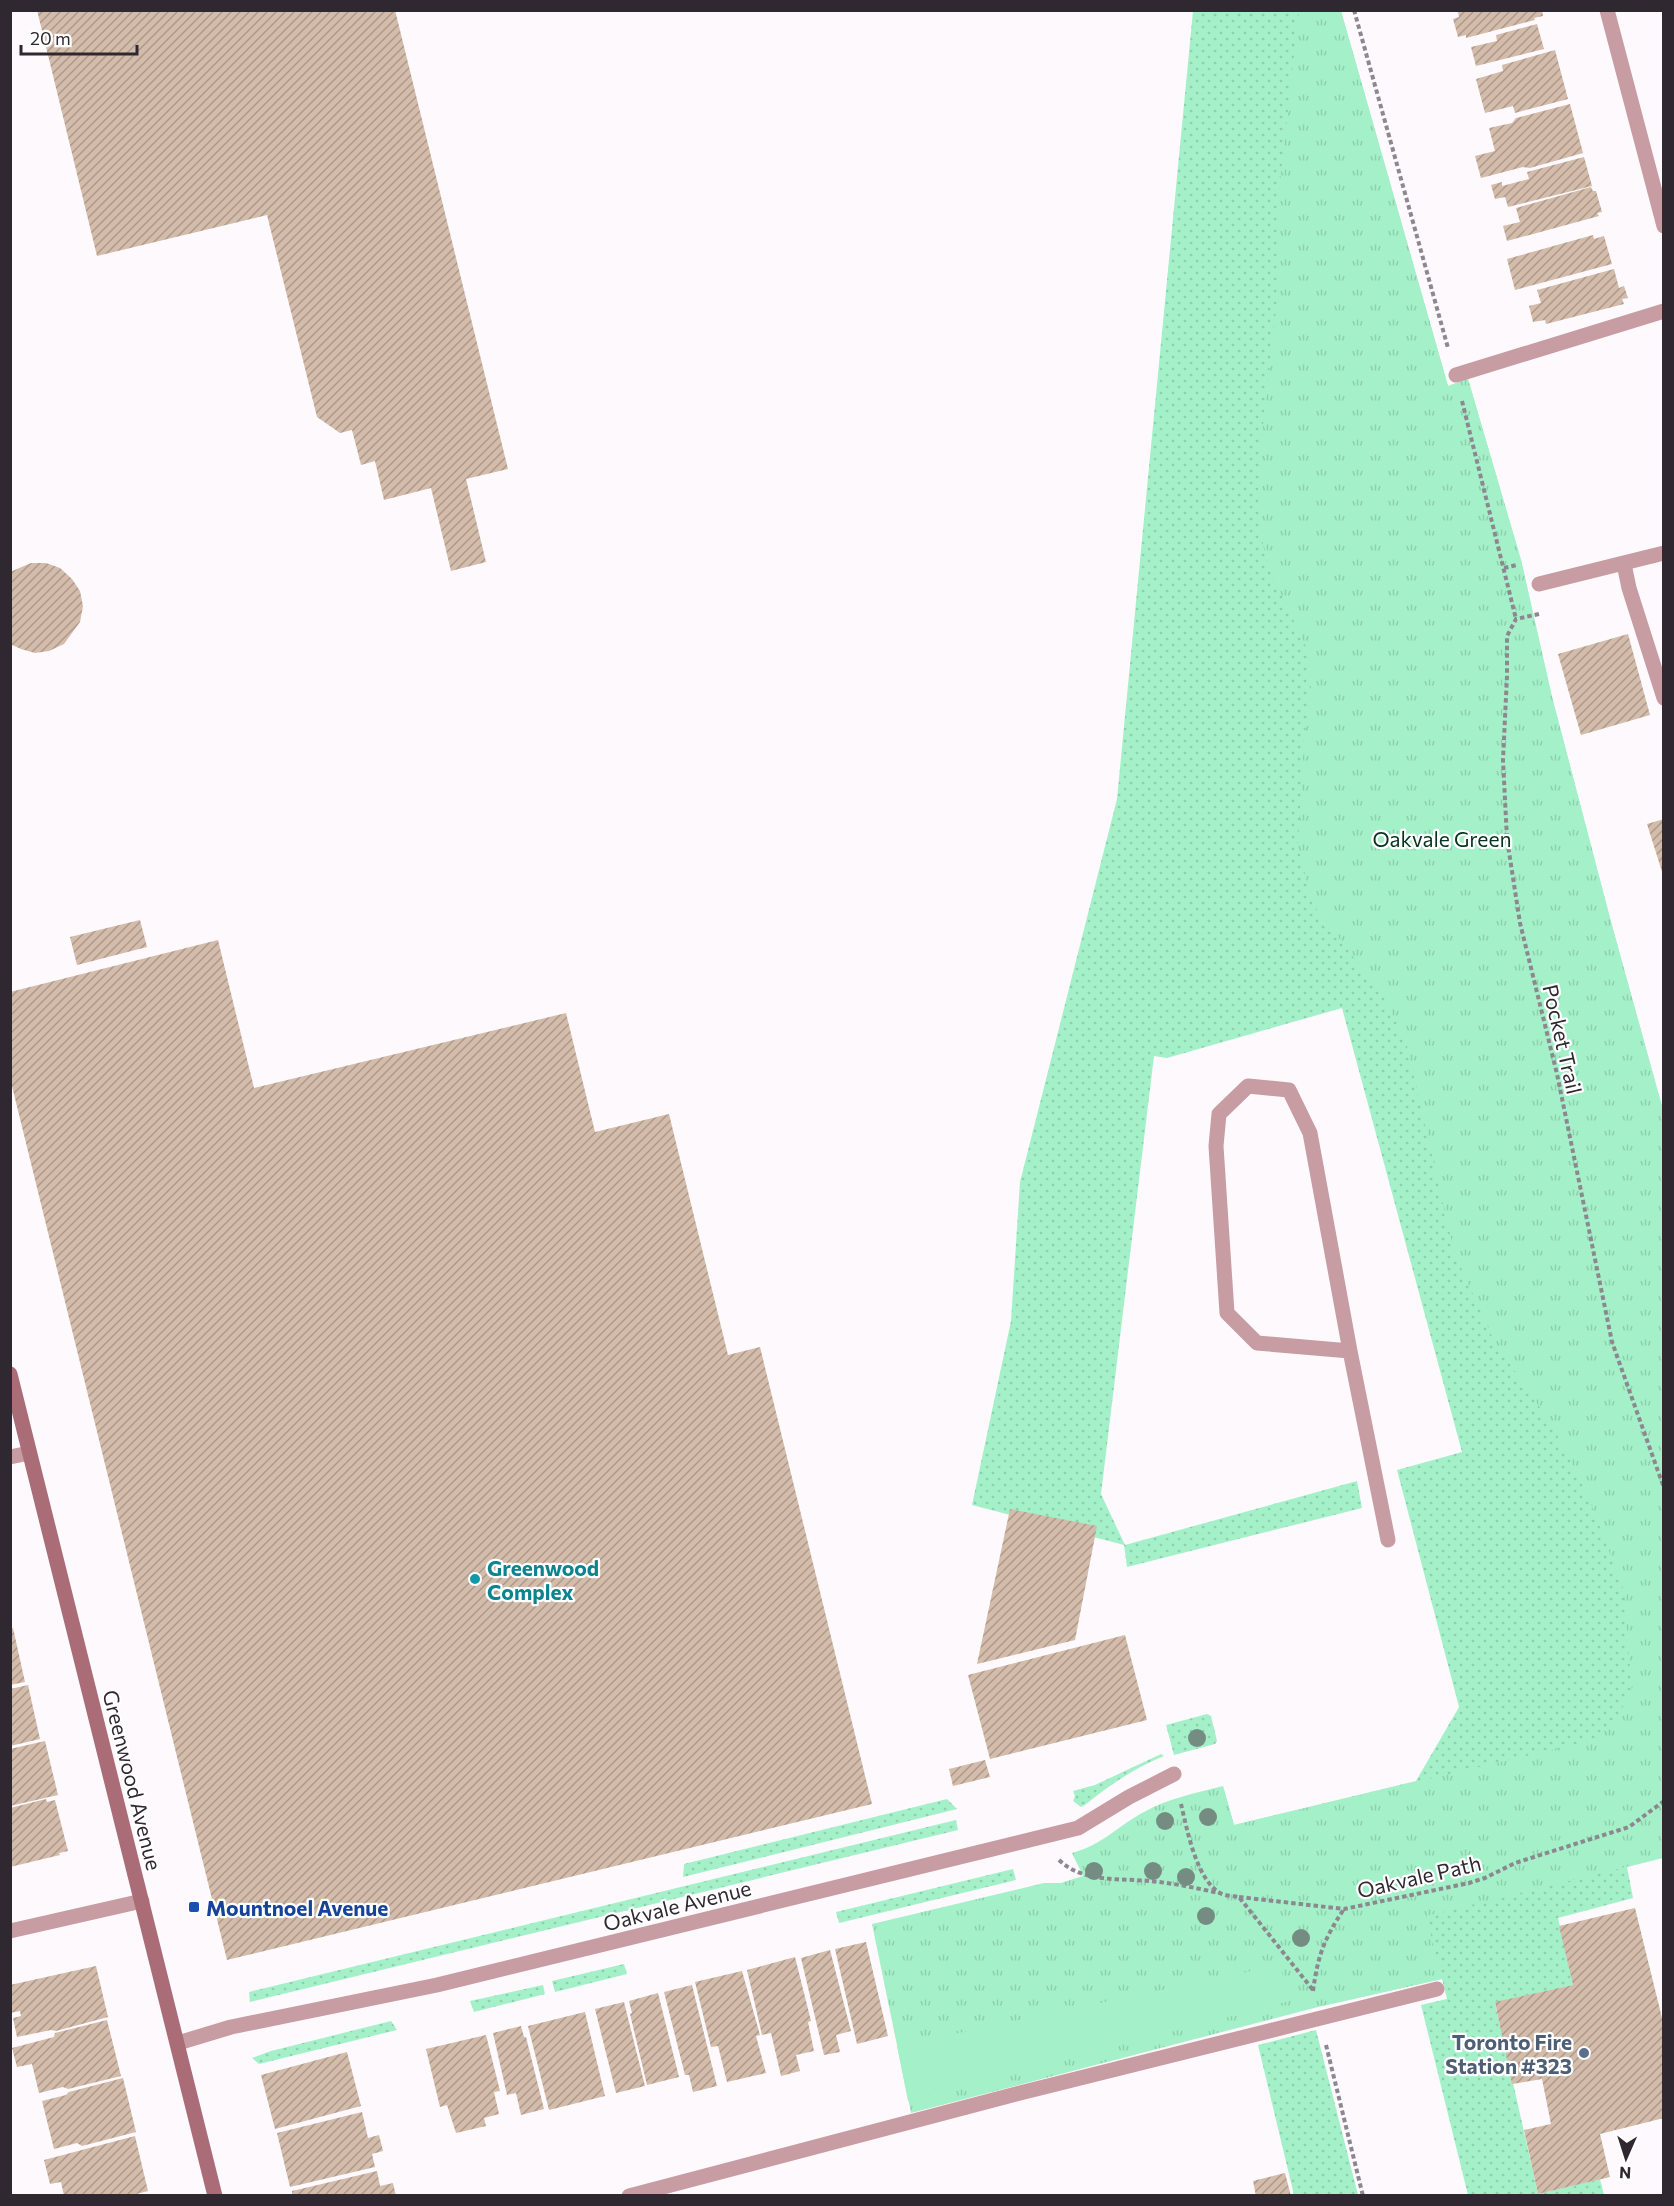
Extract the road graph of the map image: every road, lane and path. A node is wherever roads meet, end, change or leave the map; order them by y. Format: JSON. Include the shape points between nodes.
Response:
{"nodes":[{"id":1,"x":1354,"y":10,"type":"edge"},
{"id":2,"x":1607,"y":10,"type":"edge"},
{"id":3,"x":1664,"y":226,"type":"edge"},
{"id":4,"x":1664,"y":311,"type":"edge"},
{"id":5,"x":1456,"y":375,"type":"junction"},
{"id":6,"x":1664,"y":553,"type":"edge"},
{"id":7,"x":1624,"y":564,"type":"junction"},
{"id":8,"x":1539,"y":584,"type":"dead end"},
{"id":9,"x":1545,"y":612,"type":"dead end"},
{"id":10,"x":1516,"y":619,"type":"junction"},
{"id":11,"x":1664,"y":698,"type":"edge"},
{"id":12,"x":1350,"y":1351,"type":"junction"},
{"id":13,"x":10,"y":1374,"type":"edge"},
{"id":14,"x":29,"y":1452,"type":"junction"},
{"id":15,"x":10,"y":1457,"type":"edge"},
{"id":16,"x":1664,"y":1488,"type":"edge"},
{"id":17,"x":1388,"y":1540,"type":"dead end"},
{"id":18,"x":1174,"y":1773,"type":"dead end"},
{"id":19,"x":1664,"y":1801,"type":"edge"},
{"id":20,"x":1181,"y":1804,"type":"dead end"},
{"id":21,"x":1037,"y":1838,"type":"junction"},
{"id":22,"x":1220,"y":1893,"type":"junction"},
{"id":23,"x":1239,"y":1897,"type":"junction"},
{"id":24,"x":142,"y":1901,"type":"junction"},
{"id":25,"x":1344,"y":1909,"type":"junction"},
{"id":26,"x":10,"y":1931,"type":"edge"},
{"id":27,"x":1437,"y":1989,"type":"dead end"},
{"id":28,"x":1313,"y":1991,"type":"junction"},
{"id":29,"x":1319,"y":2018,"type":"junction"},
{"id":30,"x":178,"y":2043,"type":"junction"},
{"id":31,"x":215,"y":2196,"type":"edge"},
{"id":32,"x":629,"y":2196,"type":"edge"},
{"id":33,"x":1363,"y":2196,"type":"edge"}],
"edges":[{"from":1,"to":5,"type":"path"},
{"from":2,"to":3,"type":"street"},
{"from":4,"to":5,"type":"street"},
{"from":5,"to":10,"type":"path"},
{"from":6,"to":7,"type":"street"},
{"from":7,"to":8,"type":"street"},
{"from":7,"to":11,"type":"street"},
{"from":9,"to":10,"type":"path"},
{"from":10,"to":16,"type":"path","name":"Pocket Trail","via":[[1507,636],[1503,760],[1507,839],[1520,922],[1557,1074],[1612,1342]]},
{"from":12,"to":12,"type":"street","via":[[1310,1133],[1289,1090],[1248,1086],[1220,1114],[1216,1146],[1227,1313],[1257,1343]]},
{"from":12,"to":17,"type":"street"},
{"from":13,"to":14,"type":"street","name":"Greenwood Avenue"},
{"from":14,"to":15,"type":"street"},
{"from":14,"to":24,"type":"street","name":"Greenwood Avenue"},
{"from":18,"to":21,"type":"street","name":"Oakvale Avenue","via":[[1077,1828]]},
{"from":19,"to":25,"type":"path","name":"Oakvale Path","via":[[1629,1827],[1515,1863],[1477,1881]]},
{"from":20,"to":22,"type":"path","via":[[1203,1875]]},
{"from":21,"to":22,"type":"path","via":[[1069,1870],[1100,1878],[1149,1881]]},
{"from":21,"to":30,"type":"street","name":"Oakvale Avenue","via":[[437,1985],[231,2027]]},
{"from":22,"to":23,"type":"path","name":"Oakvale Path"},
{"from":23,"to":25,"type":"path","name":"Oakvale Path"},
{"from":23,"to":28,"type":"path"},
{"from":24,"to":26,"type":"street"},
{"from":24,"to":30,"type":"street","name":"Greenwood Avenue"},
{"from":25,"to":28,"type":"path","via":[[1320,1952]]},
{"from":27,"to":29,"type":"street"},
{"from":28,"to":29,"type":"path"},
{"from":29,"to":32,"type":"street"},
{"from":29,"to":33,"type":"path"},
{"from":30,"to":31,"type":"street","name":"Greenwood Avenue"}]}
